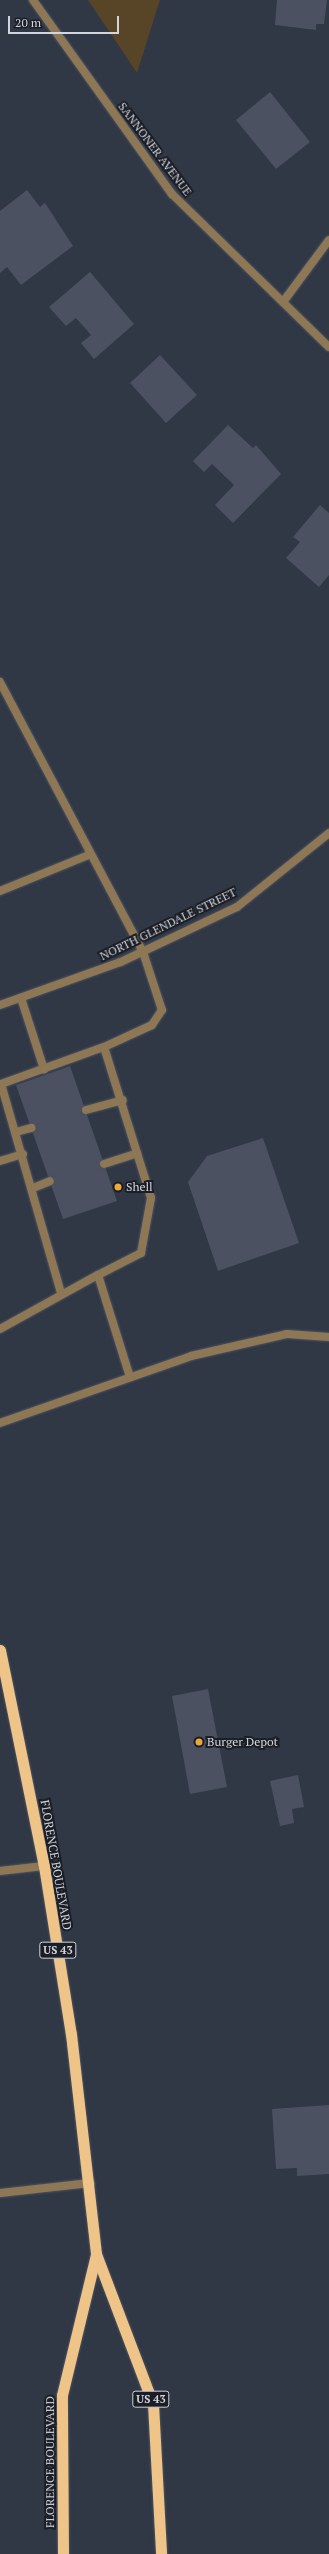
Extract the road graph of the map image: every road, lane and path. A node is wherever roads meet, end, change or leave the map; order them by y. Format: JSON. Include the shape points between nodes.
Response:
{"nodes":[{"id":1,"x":33,"y":0,"type":"edge"},
{"id":2,"x":329,"y":240,"type":"edge"},
{"id":3,"x":283,"y":302,"type":"junction"},
{"id":4,"x":329,"y":347,"type":"edge"},
{"id":5,"x":0,"y":682,"type":"edge"},
{"id":6,"x":329,"y":833,"type":"edge"},
{"id":7,"x":91,"y":854,"type":"junction"},
{"id":8,"x":0,"y":891,"type":"edge"},
{"id":9,"x":143,"y":952,"type":"junction"},
{"id":10,"x":20,"y":998,"type":"junction"},
{"id":11,"x":0,"y":1005,"type":"edge"},
{"id":12,"x":104,"y":1047,"type":"junction"},
{"id":13,"x":44,"y":1069,"type":"junction"},
{"id":14,"x":123,"y":1100,"type":"junction"},
{"id":15,"x":86,"y":1110,"type":"dead end"},
{"id":16,"x":31,"y":1128,"type":"dead end"},
{"id":17,"x":16,"y":1132,"type":"junction"},
{"id":18,"x":137,"y":1153,"type":"junction"},
{"id":19,"x":23,"y":1154,"type":"junction"},
{"id":20,"x":0,"y":1161,"type":"edge"},
{"id":21,"x":104,"y":1164,"type":"dead end"},
{"id":22,"x":50,"y":1181,"type":"dead end"},
{"id":23,"x":33,"y":1188,"type":"junction"},
{"id":24,"x":98,"y":1275,"type":"junction"},
{"id":25,"x":61,"y":1293,"type":"junction"},
{"id":26,"x":0,"y":1329,"type":"edge"},
{"id":27,"x":329,"y":1337,"type":"edge"},
{"id":28,"x":130,"y":1377,"type":"junction"},
{"id":29,"x":0,"y":1423,"type":"edge"},
{"id":30,"x":0,"y":1650,"type":"edge"},
{"id":31,"x":44,"y":1866,"type":"junction"},
{"id":32,"x":0,"y":1871,"type":"edge"},
{"id":33,"x":90,"y":2183,"type":"junction"},
{"id":34,"x":0,"y":2193,"type":"edge"},
{"id":35,"x":96,"y":2254,"type":"junction"},
{"id":36,"x":63,"y":2554,"type":"edge"},
{"id":37,"x":161,"y":2554,"type":"edge"}],
"edges":[{"from":1,"to":3,"type":"street","name":"SANNONER AVENUE","via":[[172,194]]},
{"from":2,"to":3,"type":"street"},
{"from":3,"to":4,"type":"street","name":"SANNONER AVENUE"},
{"from":5,"to":7,"type":"street"},
{"from":6,"to":9,"type":"street","name":"NORTH GLENDALE STREET","via":[[237,907]]},
{"from":7,"to":8,"type":"street"},
{"from":7,"to":9,"type":"street"},
{"from":9,"to":10,"type":"street","name":"NORTH GLENDALE STREET"},
{"from":9,"to":12,"type":"street","via":[[162,1010],[152,1025]]},
{"from":10,"to":11,"type":"street","name":"NORTH GLENDALE STREET"},
{"from":10,"to":13,"type":"street"},
{"from":12,"to":13,"type":"street"},
{"from":12,"to":14,"type":"street"},
{"from":13,"to":17,"type":"street","via":[[1,1084]]},
{"from":14,"to":15,"type":"street"},
{"from":14,"to":18,"type":"street"},
{"from":16,"to":17,"type":"street"},
{"from":17,"to":19,"type":"street"},
{"from":18,"to":21,"type":"street"},
{"from":18,"to":24,"type":"street","via":[[151,1198],[141,1253]]},
{"from":19,"to":20,"type":"street"},
{"from":19,"to":23,"type":"street"},
{"from":22,"to":23,"type":"street"},
{"from":23,"to":25,"type":"street"},
{"from":24,"to":25,"type":"street"},
{"from":24,"to":28,"type":"street"},
{"from":25,"to":26,"type":"street"},
{"from":27,"to":28,"type":"street","via":[[287,1334],[192,1356]]},
{"from":28,"to":29,"type":"street"},
{"from":30,"to":31,"type":"highway","name":"FLORENCE BOULEVARD","number":"US 43"},
{"from":31,"to":32,"type":"street"},
{"from":31,"to":33,"type":"highway","name":"FLORENCE BOULEVARD","number":"US 43","via":[[71,2034]]},
{"from":33,"to":34,"type":"street"},
{"from":33,"to":35,"type":"highway","name":"FLORENCE BOULEVARD","number":"US 43"},
{"from":35,"to":36,"type":"highway","name":"FLORENCE BOULEVARD","number":"US 43","via":[[62,2395]]},
{"from":35,"to":37,"type":"highway","name":"FLORENCE BOULEVARD","number":"US 43","via":[[153,2404]]}]}
